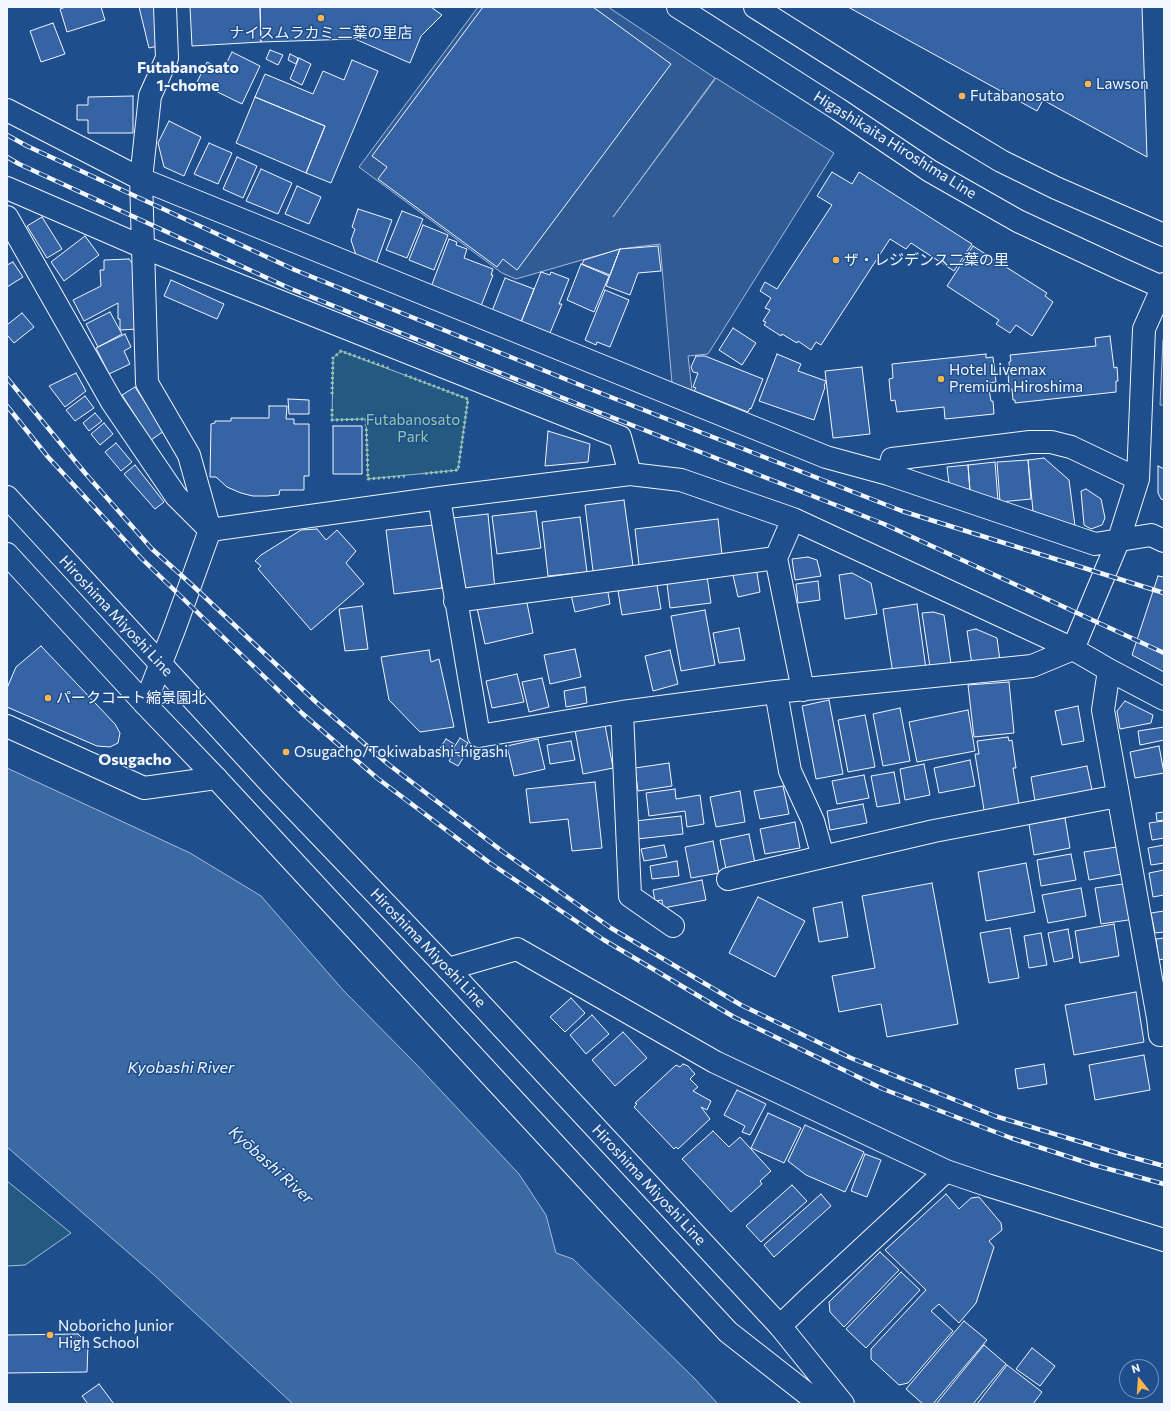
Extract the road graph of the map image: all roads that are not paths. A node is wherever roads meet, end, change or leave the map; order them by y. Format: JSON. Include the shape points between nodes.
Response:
{"nodes":[{"id":1,"x":165,"y":7,"type":"edge"},
{"id":2,"x":678,"y":7,"type":"edge"},
{"id":3,"x":755,"y":7,"type":"edge"},
{"id":4,"x":7,"y":110,"type":"edge"},
{"id":5,"x":140,"y":179,"type":"junction"},
{"id":6,"x":7,"y":188,"type":"edge"},
{"id":7,"x":7,"y":218,"type":"edge"},
{"id":8,"x":1164,"y":236,"type":"edge"},
{"id":9,"x":143,"y":247,"type":"junction"},
{"id":10,"x":1164,"y":287,"type":"edge"},
{"id":11,"x":630,"y":474,"type":"junction"},
{"id":12,"x":888,"y":474,"type":"junction"},
{"id":13,"x":1138,"y":479,"type":"junction"},
{"id":14,"x":7,"y":497,"type":"edge"},
{"id":15,"x":439,"y":498,"type":"junction"},
{"id":16,"x":793,"y":519,"type":"junction"},
{"id":17,"x":210,"y":530,"type":"junction"},
{"id":18,"x":1118,"y":539,"type":"junction"},
{"id":19,"x":1164,"y":540,"type":"edge"},
{"id":20,"x":7,"y":554,"type":"edge"},
{"id":21,"x":776,"y":558,"type":"junction"},
{"id":22,"x":456,"y":601,"type":"junction"},
{"id":23,"x":1073,"y":648,"type":"junction"},
{"id":24,"x":160,"y":665,"type":"junction"},
{"id":25,"x":1108,"y":670,"type":"junction"},
{"id":26,"x":803,"y":690,"type":"junction"},
{"id":27,"x":776,"y":692,"type":"junction"},
{"id":28,"x":1164,"y":699,"type":"edge"},
{"id":29,"x":145,"y":704,"type":"junction"},
{"id":30,"x":622,"y":712,"type":"junction"},
{"id":31,"x":7,"y":726,"type":"edge"},
{"id":32,"x":216,"y":778,"type":"junction"},
{"id":33,"x":1118,"y":796,"type":"junction"},
{"id":34,"x":823,"y":857,"type":"junction"},
{"id":35,"x":728,"y":879,"type":"dead end"},
{"id":36,"x":673,"y":926,"type":"dead end"},
{"id":37,"x":448,"y":969,"type":"junction"},
{"id":38,"x":1161,"y":1023,"type":"edge"},
{"id":39,"x":946,"y":1171,"type":"junction"},
{"id":40,"x":1164,"y":1240,"type":"edge"},
{"id":41,"x":780,"y":1326,"type":"junction"},
{"id":42,"x":820,"y":1404,"type":"edge"},
{"id":43,"x":843,"y":1404,"type":"edge"}],
"edges":[{"from":1,"to":5,"type":"street","via":[[167,58],[150,96]]},
{"from":2,"to":10,"type":"street","name":"Higashikaita Hiroshima Line","via":[[930,171],[1018,221]]},
{"from":3,"to":8,"type":"street","via":[[1001,161]]},
{"from":4,"to":5,"type":"street"},
{"from":5,"to":9,"type":"street"},
{"from":5,"to":12,"type":"street","via":[[826,457]]},
{"from":6,"to":9,"type":"street"},
{"from":7,"to":17,"type":"street","via":[[112,402],[176,496]]},
{"from":9,"to":11,"type":"street","via":[[620,437]]},
{"from":9,"to":17,"type":"street","via":[[147,383],[190,455]]},
{"from":10,"to":13,"type":"street","via":[[1144,329]]},
{"from":11,"to":15,"type":"street"},
{"from":11,"to":16,"type":"street","via":[[681,480]]},
{"from":12,"to":13,"type":"street","via":[[892,459],[1030,442],[1051,442],[1072,447]]},
{"from":12,"to":18,"type":"street","via":[[1095,544]]},
{"from":13,"to":18,"type":"street"},
{"from":14,"to":24,"type":"street","name":"Hiroshima Miyoshi Line"},
{"from":15,"to":17,"type":"street"},
{"from":15,"to":22,"type":"street"},
{"from":16,"to":21,"type":"street"},
{"from":16,"to":23,"type":"street"},
{"from":17,"to":24,"type":"street"},
{"from":18,"to":19,"type":"street","via":[[1151,535]]},
{"from":18,"to":23,"type":"street"},
{"from":20,"to":29,"type":"street"},
{"from":21,"to":22,"type":"street"},
{"from":21,"to":26,"type":"street"},
{"from":22,"to":30,"type":"street","via":[[479,736]]},
{"from":23,"to":25,"type":"street"},
{"from":23,"to":26,"type":"street","via":[[1032,666]]},
{"from":24,"to":29,"type":"street"},
{"from":24,"to":37,"type":"street","name":"Hiroshima Miyoshi Line"},
{"from":25,"to":28,"type":"street"},
{"from":25,"to":33,"type":"street","via":[[1103,710]]},
{"from":26,"to":27,"type":"street"},
{"from":27,"to":30,"type":"street"},
{"from":27,"to":34,"type":"street","via":[[790,771],[814,821]]},
{"from":29,"to":32,"type":"street"},
{"from":30,"to":36,"type":"street","via":[[630,896]]},
{"from":31,"to":32,"type":"street","via":[[144,788]]},
{"from":32,"to":42,"type":"street","via":[[728,1332]]},
{"from":33,"to":34,"type":"street","via":[[934,831]]},
{"from":33,"to":38,"type":"street"},
{"from":34,"to":35,"type":"street"},
{"from":37,"to":39,"type":"street","via":[[517,949],[715,1062]]},
{"from":37,"to":41,"type":"street","name":"Hiroshima Miyoshi Line"},
{"from":39,"to":40,"type":"street"},
{"from":39,"to":41,"type":"street"},
{"from":41,"to":43,"type":"street","name":"Hiroshima Miyoshi Line"}]}
